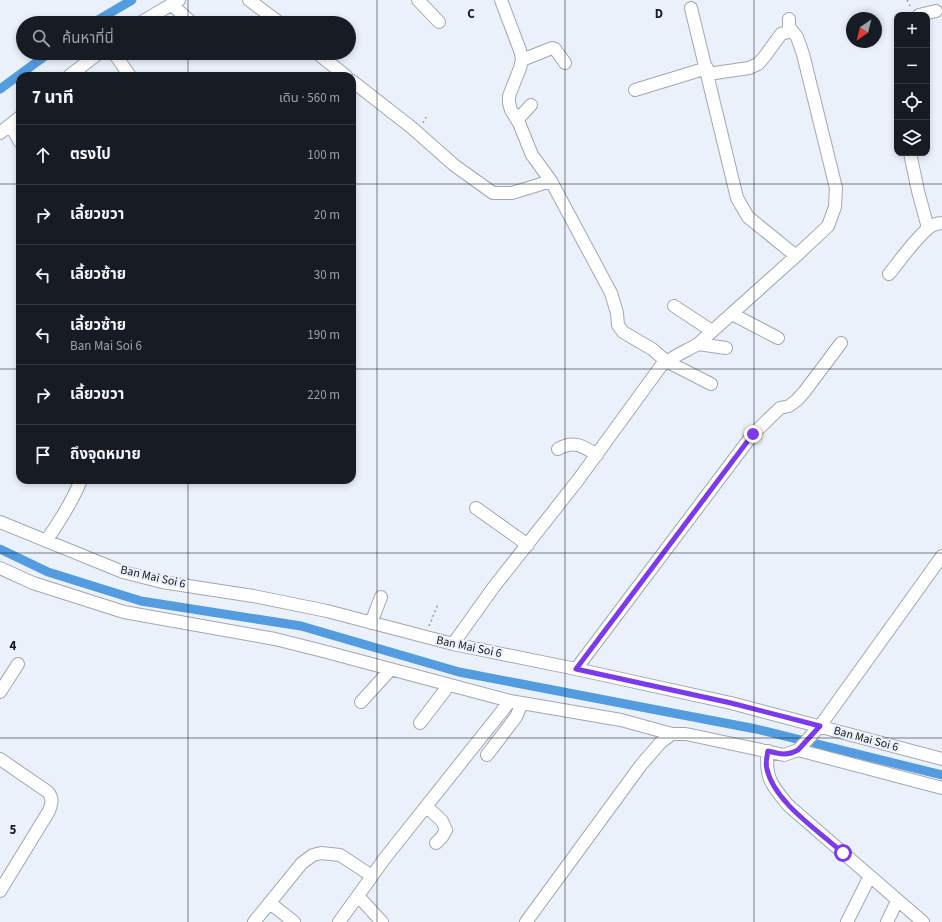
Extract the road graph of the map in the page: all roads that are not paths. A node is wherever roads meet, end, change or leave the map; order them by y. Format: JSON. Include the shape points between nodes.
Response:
{"nodes":[{"id":1,"x":249,"y":0,"type":"edge"},
{"id":2,"x":418,"y":0,"type":"edge"},
{"id":3,"x":501,"y":0,"type":"edge"},
{"id":4,"x":175,"y":2,"type":"edge"},
{"id":5,"x":691,"y":8,"type":"dead end"},
{"id":6,"x":936,"y":11,"type":"dead end"},
{"id":7,"x":930,"y":12,"type":"edge"},
{"id":8,"x":152,"y":16,"type":"edge"},
{"id":9,"x":186,"y":16,"type":"edge"},
{"id":10,"x":271,"y":16,"type":"edge"},
{"id":11,"x":789,"y":19,"type":"dead end"},
{"id":12,"x":439,"y":22,"type":"dead end"},
{"id":13,"x":792,"y":31,"type":"junction"},
{"id":14,"x":90,"y":60,"type":"edge"},
{"id":15,"x":119,"y":60,"type":"edge"},
{"id":16,"x":325,"y":60,"type":"edge"},
{"id":17,"x":522,"y":60,"type":"junction"},
{"id":18,"x":565,"y":63,"type":"dead end"},
{"id":19,"x":707,"y":71,"type":"junction"},
{"id":20,"x":75,"y":72,"type":"edge"},
{"id":21,"x":127,"y":72,"type":"edge"},
{"id":22,"x":341,"y":72,"type":"edge"},
{"id":23,"x":356,"y":84,"type":"edge"},
{"id":24,"x":635,"y":90,"type":"dead end"},
{"id":25,"x":532,"y":105,"type":"dead end"},
{"id":26,"x":16,"y":120,"type":"edge"},
{"id":27,"x":517,"y":120,"type":"junction"},
{"id":28,"x":10,"y":125,"type":"junction"},
{"id":29,"x":0,"y":133,"type":"edge"},
{"id":30,"x":16,"y":135,"type":"edge"},
{"id":31,"x":911,"y":156,"type":"edge"},
{"id":32,"x":552,"y":181,"type":"junction"},
{"id":33,"x":942,"y":223,"type":"edge"},
{"id":34,"x":928,"y":228,"type":"junction"},
{"id":35,"x":796,"y":256,"type":"junction"},
{"id":36,"x":889,"y":274,"type":"dead end"},
{"id":37,"x":674,"y":306,"type":"dead end"},
{"id":38,"x":732,"y":314,"type":"junction"},
{"id":39,"x":712,"y":331,"type":"junction"},
{"id":40,"x":778,"y":338,"type":"dead end"},
{"id":41,"x":841,"y":343,"type":"dead end"},
{"id":42,"x":698,"y":344,"type":"junction"},
{"id":43,"x":726,"y":348,"type":"dead end"},
{"id":44,"x":666,"y":361,"type":"junction"},
{"id":45,"x":711,"y":384,"type":"dead end"},
{"id":46,"x":558,"y":449,"type":"dead end"},
{"id":47,"x":597,"y":455,"type":"junction"},
{"id":48,"x":79,"y":484,"type":"edge"},
{"id":49,"x":476,"y":508,"type":"dead end"},
{"id":50,"x":0,"y":522,"type":"edge"},
{"id":51,"x":46,"y":541,"type":"junction"},
{"id":52,"x":528,"y":545,"type":"junction"},
{"id":53,"x":942,"y":556,"type":"edge"},
{"id":54,"x":0,"y":568,"type":"edge"},
{"id":55,"x":381,"y":597,"type":"dead end"},
{"id":56,"x":371,"y":623,"type":"junction"},
{"id":57,"x":453,"y":644,"type":"junction"},
{"id":58,"x":18,"y":664,"type":"dead end"},
{"id":59,"x":391,"y":669,"type":"junction"},
{"id":60,"x":576,"y":669,"type":"junction"},
{"id":61,"x":449,"y":685,"type":"junction"},
{"id":62,"x":0,"y":692,"type":"edge"},
{"id":63,"x":361,"y":702,"type":"dead end"},
{"id":64,"x":516,"y":702,"type":"junction"},
{"id":65,"x":420,"y":723,"type":"dead end"},
{"id":66,"x":818,"y":729,"type":"junction"},
{"id":67,"x":672,"y":734,"type":"junction"},
{"id":68,"x":801,"y":747,"type":"junction"},
{"id":69,"x":768,"y":751,"type":"junction"},
{"id":70,"x":487,"y":755,"type":"dead end"},
{"id":71,"x":0,"y":759,"type":"edge"},
{"id":72,"x":942,"y":759,"type":"edge"},
{"id":73,"x":942,"y":788,"type":"edge"},
{"id":74,"x":426,"y":806,"type":"junction"},
{"id":75,"x":436,"y":843,"type":"dead end"},
{"id":76,"x":372,"y":876,"type":"junction"},
{"id":77,"x":870,"y":876,"type":"junction"},
{"id":78,"x":0,"y":891,"type":"edge"},
{"id":79,"x":358,"y":896,"type":"junction"},
{"id":80,"x":898,"y":901,"type":"junction"},
{"id":81,"x":270,"y":903,"type":"junction"},
{"id":82,"x":254,"y":922,"type":"edge"},
{"id":83,"x":294,"y":922,"type":"edge"},
{"id":84,"x":339,"y":922,"type":"edge"},
{"id":85,"x":382,"y":922,"type":"edge"},
{"id":86,"x":526,"y":922,"type":"edge"},
{"id":87,"x":847,"y":922,"type":"edge"},
{"id":88,"x":887,"y":922,"type":"edge"},
{"id":89,"x":923,"y":922,"type":"edge"}],
"edges":[{"from":1,"to":10,"type":"street"},
{"from":2,"to":12,"type":"street"},
{"from":3,"to":17,"type":"street"},
{"from":4,"to":8,"type":"street"},
{"from":4,"to":9,"type":"street"},
{"from":5,"to":19,"type":"street"},
{"from":6,"to":7,"type":"street"},
{"from":11,"to":13,"type":"street"},
{"from":13,"to":19,"type":"street","via":[[782,34],[758,64],[749,68]]},
{"from":13,"to":35,"type":"street","via":[[803,54],[836,188],[835,208],[828,226]]},
{"from":14,"to":20,"type":"street"},
{"from":15,"to":21,"type":"street"},
{"from":16,"to":22,"type":"street"},
{"from":17,"to":18,"type":"street","via":[[552,48]]},
{"from":17,"to":27,"type":"street","via":[[509,96],[511,110]]},
{"from":19,"to":24,"type":"street"},
{"from":19,"to":35,"type":"street","via":[[737,198],[748,217]]},
{"from":23,"to":32,"type":"street","via":[[454,165],[493,193],[512,193]]},
{"from":25,"to":27,"type":"street"},
{"from":26,"to":28,"type":"street"},
{"from":27,"to":32,"type":"street","via":[[532,155]]},
{"from":28,"to":29,"type":"street"},
{"from":28,"to":30,"type":"street"},
{"from":31,"to":34,"type":"street"},
{"from":32,"to":44,"type":"street","via":[[610,292],[618,325]]},
{"from":33,"to":34,"type":"street"},
{"from":34,"to":36,"type":"street"},
{"from":35,"to":38,"type":"street"},
{"from":37,"to":39,"type":"street"},
{"from":38,"to":39,"type":"street"},
{"from":38,"to":40,"type":"street"},
{"from":39,"to":42,"type":"street"},
{"from":41,"to":60,"type":"street","via":[[797,400],[789,406],[780,408],[753,434]]},
{"from":42,"to":43,"type":"street"},
{"from":42,"to":44,"type":"street"},
{"from":44,"to":45,"type":"street"},
{"from":44,"to":47,"type":"street"},
{"from":46,"to":47,"type":"street","via":[[575,444]]},
{"from":47,"to":52,"type":"street"},
{"from":48,"to":51,"type":"street","via":[[64,517]]},
{"from":49,"to":52,"type":"street"},
{"from":50,"to":51,"type":"street","name":"Ban Mai Soi 6"},
{"from":51,"to":56,"type":"street","name":"Ban Mai Soi 6","via":[[123,572],[162,582],[292,603]]},
{"from":52,"to":57,"type":"street"},
{"from":53,"to":66,"type":"street"},
{"from":54,"to":59,"type":"street","via":[[33,583],[124,612],[275,639]]},
{"from":55,"to":56,"type":"street"},
{"from":56,"to":57,"type":"street","name":"Ban Mai Soi 6"},
{"from":57,"to":60,"type":"street","name":"Ban Mai Soi 6"},
{"from":58,"to":62,"type":"street"},
{"from":59,"to":61,"type":"street"},
{"from":59,"to":63,"type":"street"},
{"from":60,"to":66,"type":"street","name":"Ban Mai Soi 6","via":[[731,703]]},
{"from":61,"to":64,"type":"street"},
{"from":61,"to":65,"type":"street"},
{"from":64,"to":67,"type":"street","via":[[621,720]]},
{"from":64,"to":70,"type":"street","via":[[516,717]]},
{"from":64,"to":74,"type":"street"},
{"from":66,"to":68,"type":"street"},
{"from":66,"to":72,"type":"street","name":"Ban Mai Soi 6"},
{"from":67,"to":69,"type":"street","via":[[686,734]]},
{"from":67,"to":86,"type":"street","via":[[661,742],[641,765]]},
{"from":68,"to":69,"type":"street","via":[[784,755]]},
{"from":68,"to":73,"type":"street"},
{"from":69,"to":77,"type":"street","via":[[766,764],[774,788],[789,806]]},
{"from":71,"to":78,"type":"street","via":[[48,792],[52,800],[49,811]]},
{"from":74,"to":75,"type":"street","via":[[442,821],[446,830]]},
{"from":74,"to":76,"type":"street"},
{"from":76,"to":79,"type":"street"},
{"from":76,"to":81,"type":"street","via":[[340,855],[313,855],[302,863]]},
{"from":77,"to":80,"type":"street"},
{"from":77,"to":87,"type":"street"},
{"from":79,"to":84,"type":"street"},
{"from":79,"to":85,"type":"street"},
{"from":80,"to":88,"type":"street"},
{"from":80,"to":89,"type":"street"},
{"from":81,"to":82,"type":"street"},
{"from":81,"to":83,"type":"street"}]}
